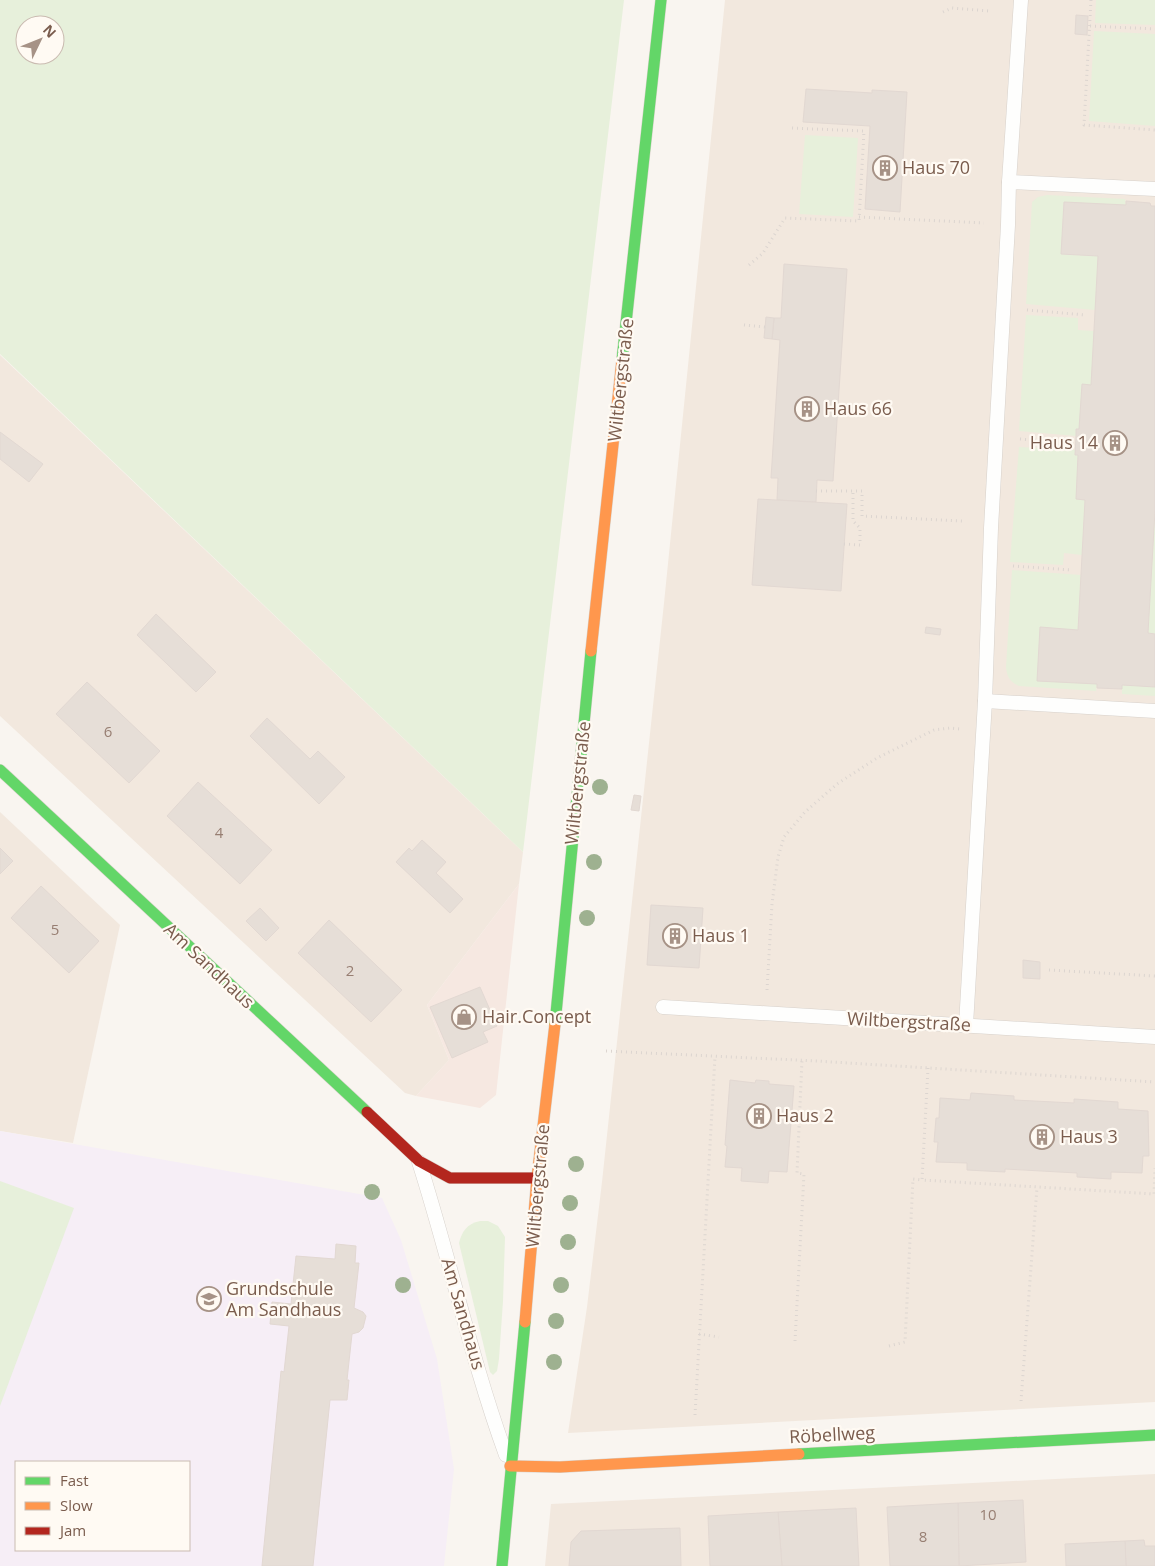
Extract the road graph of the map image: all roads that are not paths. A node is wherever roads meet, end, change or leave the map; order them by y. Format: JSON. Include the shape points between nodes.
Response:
{"nodes":[{"id":1,"x":661,"y":0,"type":"edge"},
{"id":2,"x":1021,"y":0,"type":"edge"},
{"id":3,"x":1009,"y":182,"type":"junction"},
{"id":4,"x":1155,"y":190,"type":"edge"},
{"id":5,"x":985,"y":701,"type":"junction"},
{"id":6,"x":1155,"y":711,"type":"edge"},
{"id":7,"x":0,"y":770,"type":"edge"},
{"id":8,"x":663,"y":1007,"type":"dead end"},
{"id":9,"x":966,"y":1025,"type":"junction"},
{"id":10,"x":1155,"y":1036,"type":"edge"},
{"id":11,"x":418,"y":1161,"type":"junction"},
{"id":12,"x":537,"y":1178,"type":"junction"},
{"id":13,"x":1155,"y":1436,"type":"edge"},
{"id":14,"x":510,"y":1466,"type":"junction"},
{"id":15,"x":502,"y":1566,"type":"edge"}],
"edges":[{"from":1,"to":12,"type":"main road","name":"Wiltbergstraße"},
{"from":2,"to":3,"type":"lane"},
{"from":3,"to":4,"type":"lane"},
{"from":3,"to":5,"type":"lane"},
{"from":5,"to":6,"type":"lane"},
{"from":5,"to":9,"type":"lane"},
{"from":7,"to":11,"type":"main road","name":"Am Sandhaus"},
{"from":8,"to":9,"type":"lane","name":"Wiltbergstraße"},
{"from":9,"to":10,"type":"lane","name":"Wiltbergstraße"},
{"from":11,"to":12,"type":"main road","name":"Am Sandhaus","via":[[450,1178]]},
{"from":11,"to":14,"type":"lane","name":"Am Sandhaus","via":[[435,1211],[489,1409]]},
{"from":12,"to":14,"type":"main road","name":"Wiltbergstraße"},
{"from":13,"to":14,"type":"main road","name":"Röbellweg","via":[[566,1467]]},
{"from":14,"to":15,"type":"main road","name":"Wiltbergstraße"}]}
